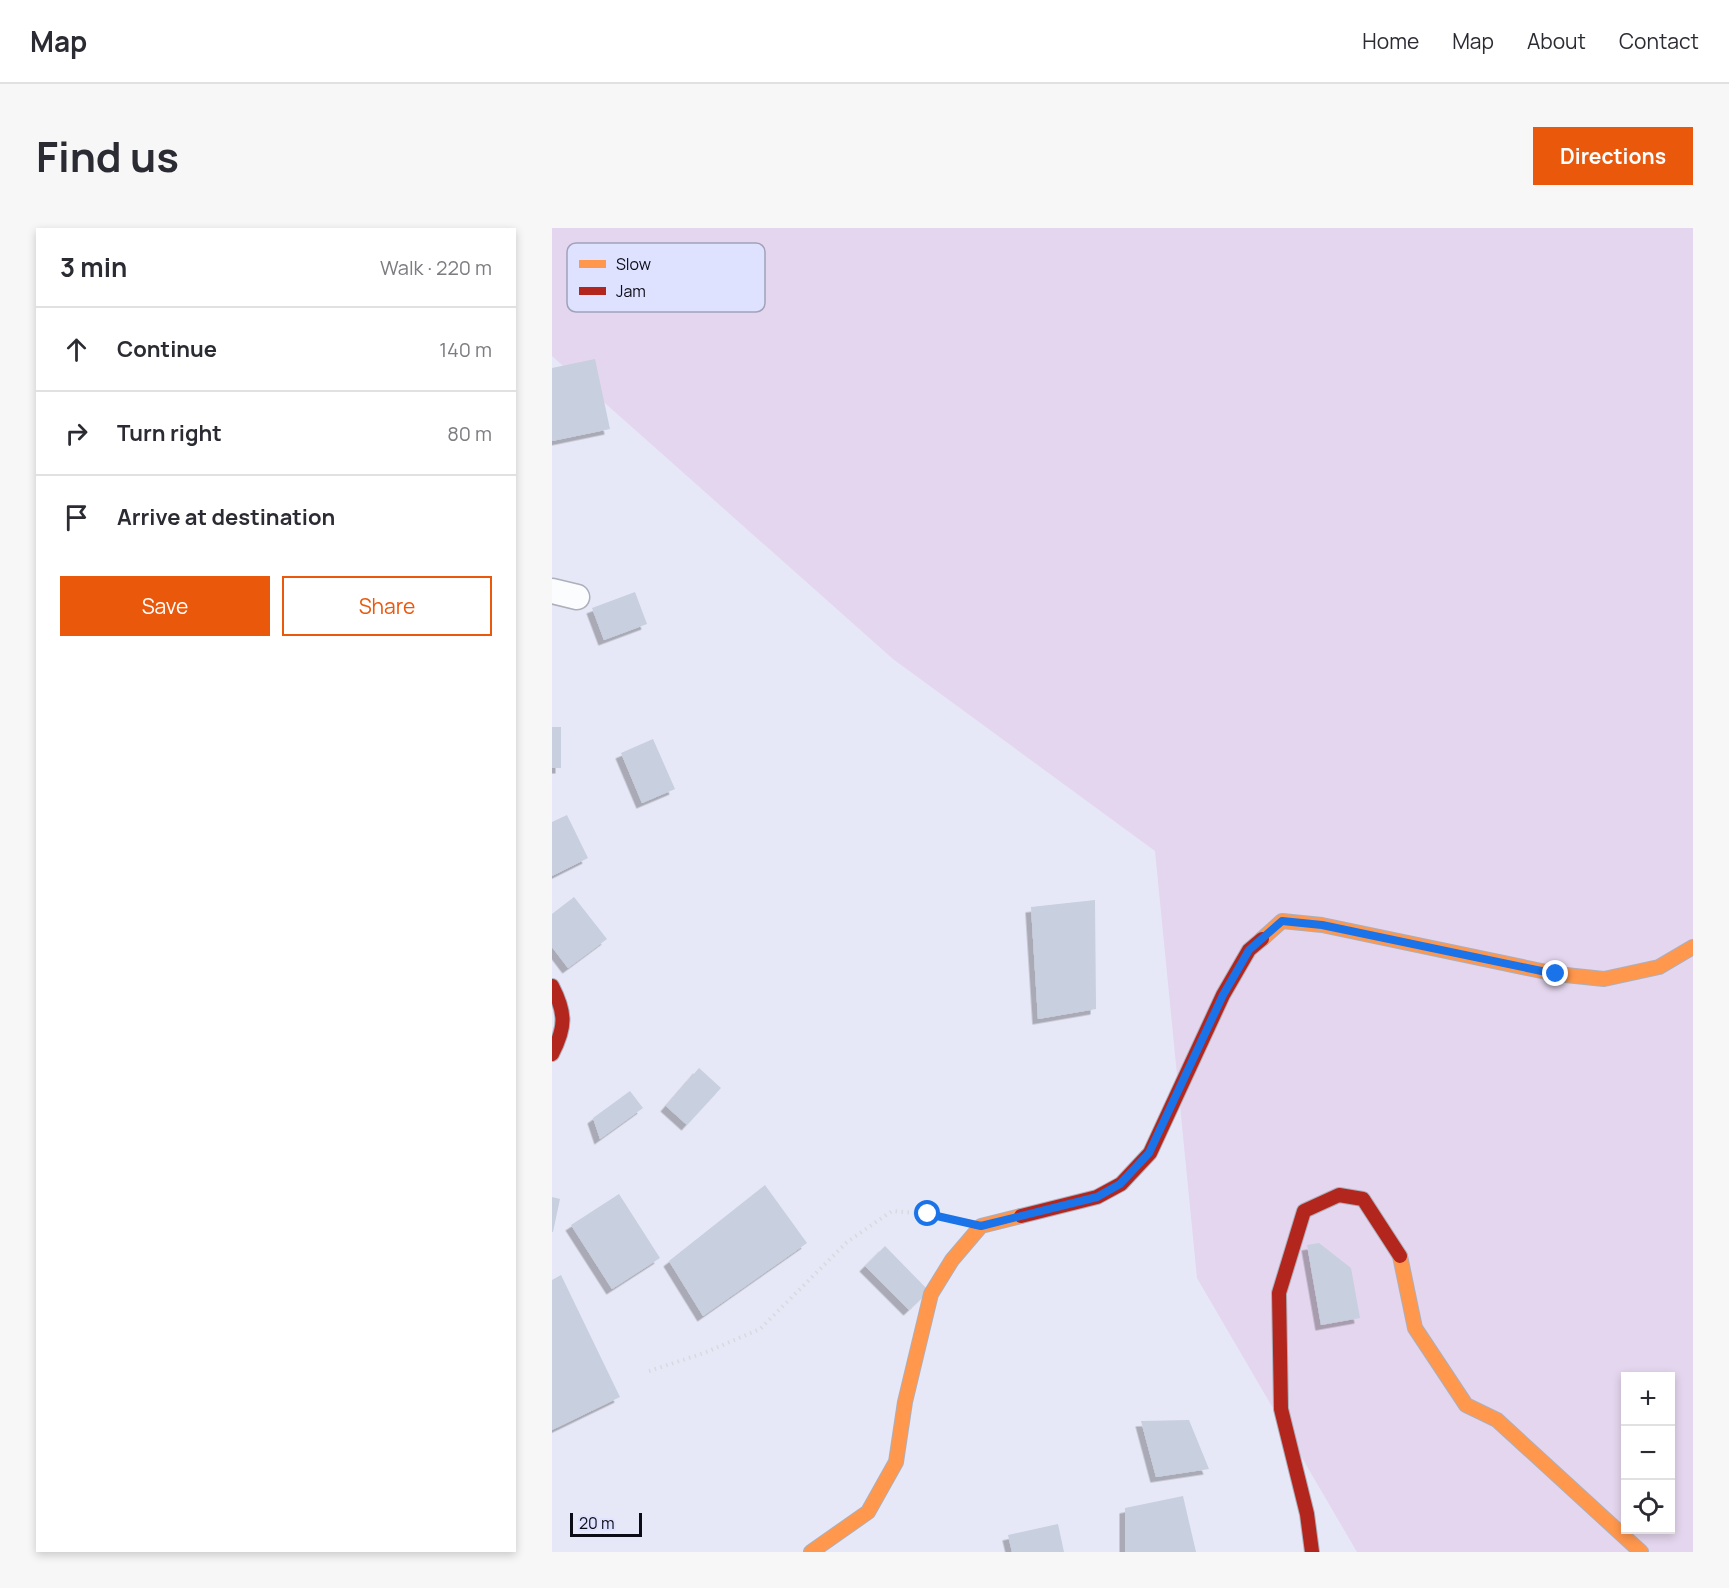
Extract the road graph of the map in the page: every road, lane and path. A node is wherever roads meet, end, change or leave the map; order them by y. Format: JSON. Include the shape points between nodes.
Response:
{"nodes":[{"id":1,"x":552,"y":591,"type":"edge"},
{"id":2,"x":577,"y":597,"type":"dead end"},
{"id":3,"x":1693,"y":947,"type":"edge"},
{"id":4,"x":552,"y":986,"type":"edge"},
{"id":5,"x":552,"y":1054,"type":"edge"},
{"id":6,"x":981,"y":1226,"type":"junction"},
{"id":7,"x":649,"y":1371,"type":"dead end"},
{"id":8,"x":811,"y":1552,"type":"edge"},
{"id":9,"x":1312,"y":1552,"type":"edge"},
{"id":10,"x":1641,"y":1552,"type":"edge"}],
"edges":[{"from":1,"to":2,"type":"street"},
{"from":3,"to":6,"type":"street","via":[[1659,967],[1604,980],[1556,974],[1322,925],[1282,921],[1249,950],[1223,995],[1149,1153],[1120,1184],[1097,1197]]},
{"from":4,"to":5,"type":"street","via":[[564,1014],[564,1028]]},
{"from":6,"to":7,"type":"path","via":[[928,1214],[892,1211],[847,1242],[760,1329]]},
{"from":6,"to":8,"type":"street","via":[[952,1260],[931,1294],[905,1402],[896,1462],[868,1512]]},
{"from":9,"to":10,"type":"street","via":[[1307,1514],[1281,1409],[1279,1293],[1304,1211],[1339,1195],[1363,1200],[1399,1253],[1415,1328],[1466,1405],[1497,1420]]}]}
